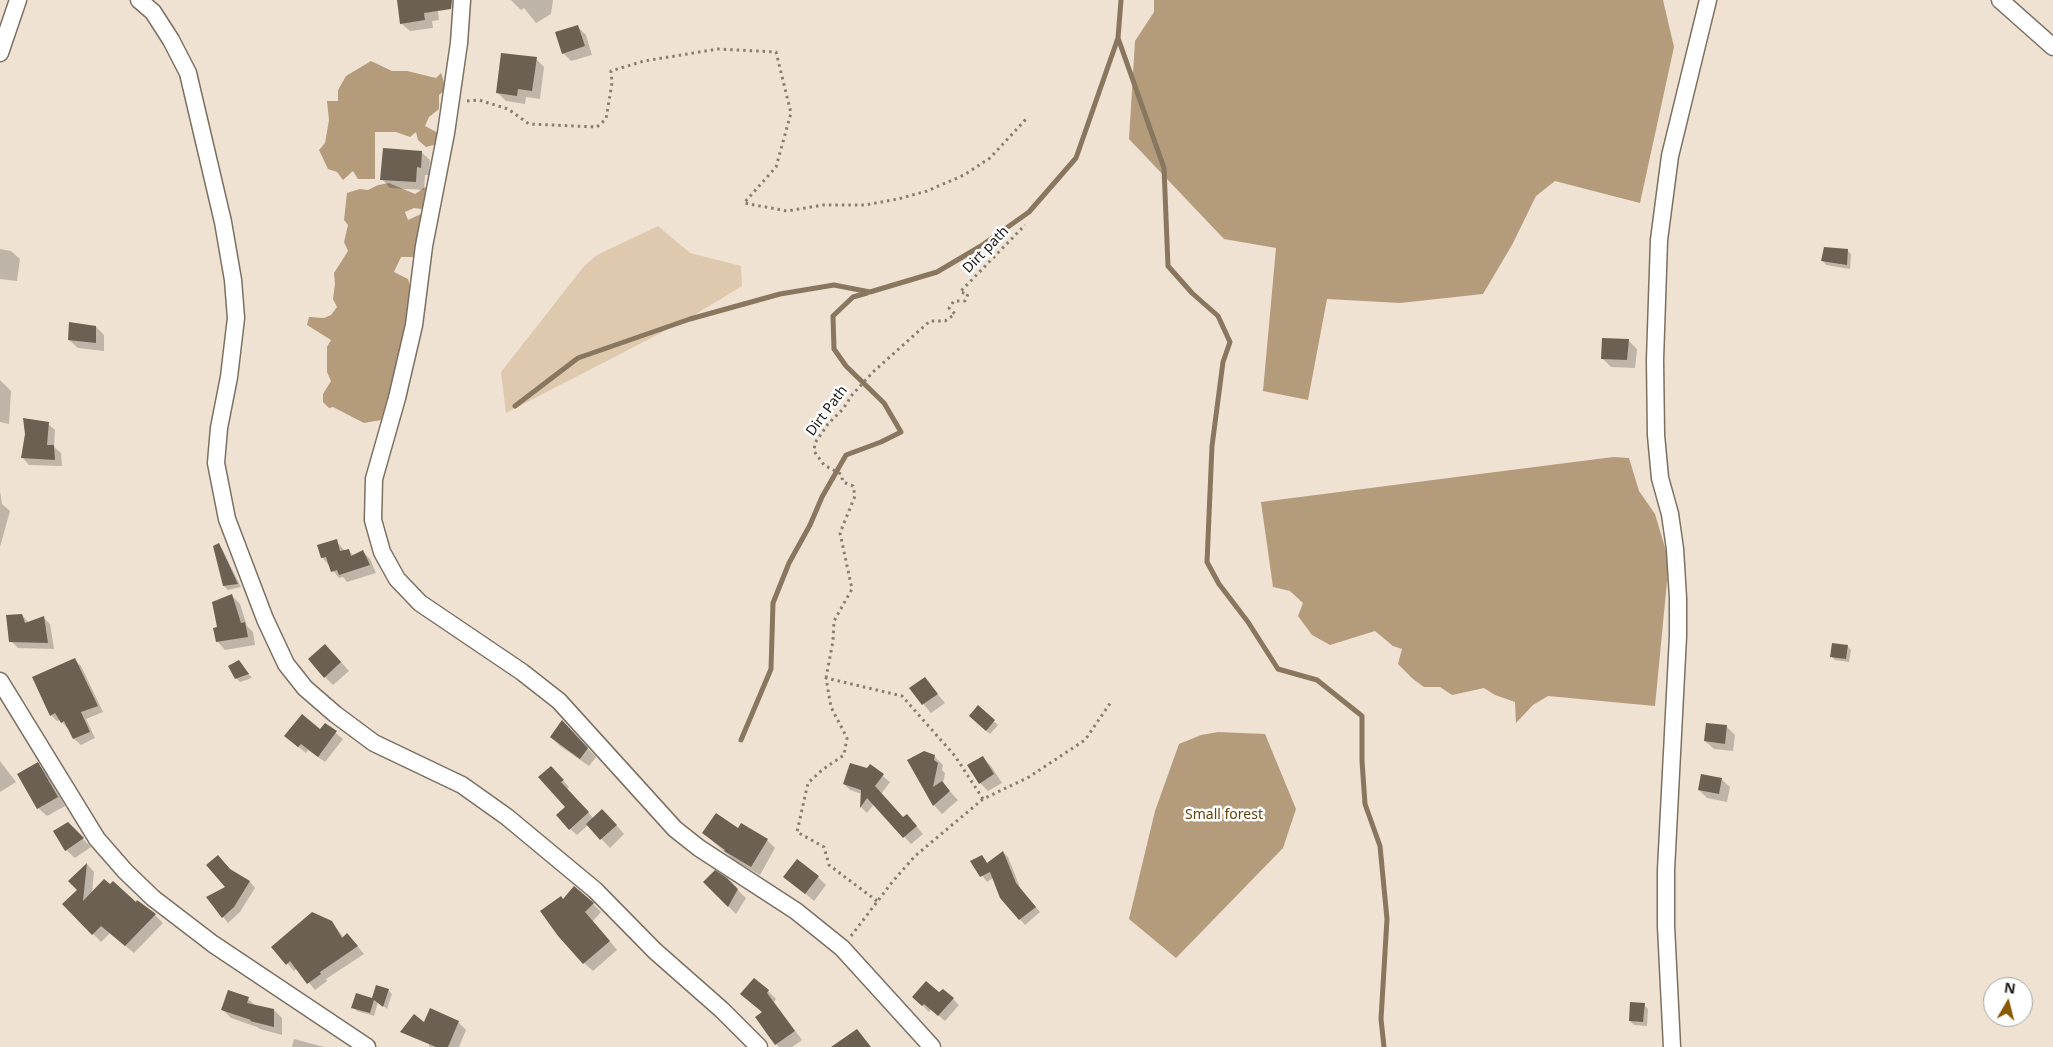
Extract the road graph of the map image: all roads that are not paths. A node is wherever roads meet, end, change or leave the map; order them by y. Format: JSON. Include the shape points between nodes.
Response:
{"nodes":[{"id":1,"x":139,"y":0,"type":"edge"},
{"id":2,"x":462,"y":0,"type":"edge"},
{"id":3,"x":1708,"y":0,"type":"edge"},
{"id":4,"x":2000,"y":0,"type":"edge"},
{"id":5,"x":19,"y":1,"type":"edge"},
{"id":6,"x":2053,"y":47,"type":"edge"},
{"id":7,"x":0,"y":53,"type":"edge"},
{"id":8,"x":0,"y":681,"type":"edge"},
{"id":9,"x":367,"y":1047,"type":"edge"},
{"id":10,"x":759,"y":1047,"type":"edge"},
{"id":11,"x":932,"y":1047,"type":"edge"},
{"id":12,"x":1672,"y":1047,"type":"edge"}],
"edges":[{"from":1,"to":10,"type":"street","via":[[153,12],[188,73],[223,222],[234,280],[236,318],[216,463],[227,519],[286,664],[306,688],[374,743],[462,785],[507,816],[595,890],[655,951]]},
{"from":2,"to":11,"type":"street","via":[[459,43],[424,246],[414,325],[374,478],[373,520],[382,552],[397,579],[420,603],[522,672],[560,702],[675,829],[796,911],[842,948]]},
{"from":3,"to":12,"type":"street","via":[[1670,156],[1659,240],[1656,435],[1660,478],[1670,514],[1678,598],[1666,879]]},
{"from":4,"to":6,"type":"street"},
{"from":5,"to":7,"type":"street"},
{"from":8,"to":9,"type":"street","via":[[97,839],[125,871],[153,898],[213,944]]}]}
